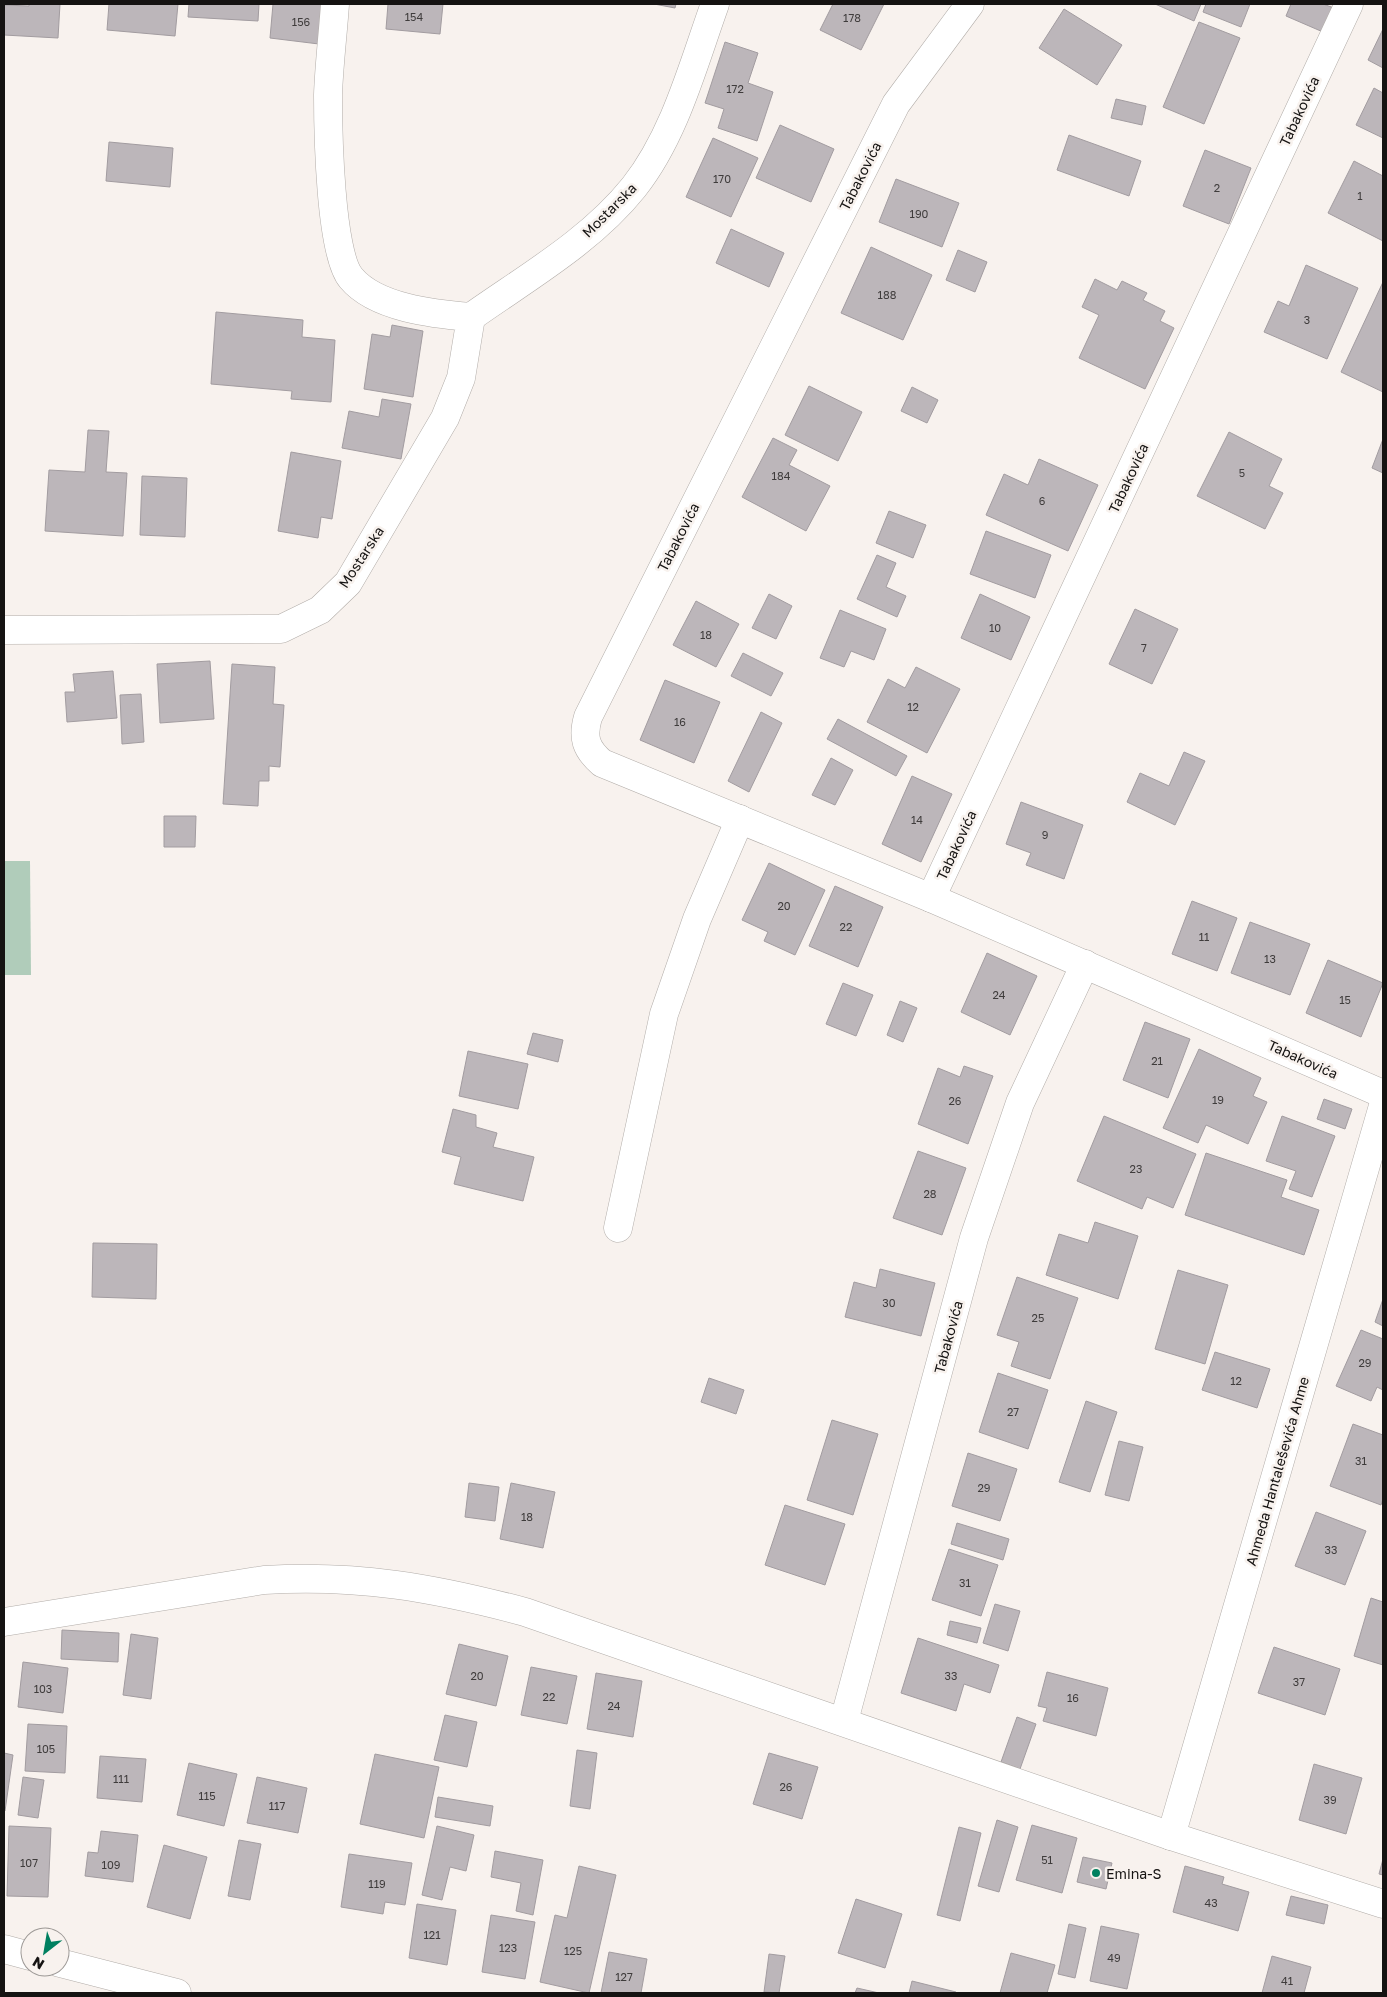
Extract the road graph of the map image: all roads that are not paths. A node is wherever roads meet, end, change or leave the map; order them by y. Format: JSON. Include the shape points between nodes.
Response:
{"nodes":[{"id":1,"x":335,"y":4,"type":"edge"},
{"id":2,"x":715,"y":4,"type":"edge"},
{"id":3,"x":970,"y":4,"type":"edge"},
{"id":4,"x":1349,"y":4,"type":"edge"},
{"id":5,"x":471,"y":317,"type":"junction"},
{"id":6,"x":4,"y":630,"type":"edge"},
{"id":7,"x":740,"y":819,"type":"junction"},
{"id":8,"x":931,"y":898,"type":"junction"},
{"id":9,"x":1085,"y":964,"type":"junction"},
{"id":10,"x":1383,"y":1094,"type":"edge"},
{"id":11,"x":1383,"y":1106,"type":"edge"},
{"id":12,"x":618,"y":1228,"type":"dead end"},
{"id":13,"x":4,"y":1622,"type":"edge"},
{"id":14,"x":844,"y":1721,"type":"junction"},
{"id":15,"x":1171,"y":1836,"type":"junction"},
{"id":16,"x":1383,"y":1904,"type":"edge"},
{"id":17,"x":4,"y":1949,"type":"edge"},
{"id":18,"x":20,"y":1953,"type":"edge"},
{"id":19,"x":70,"y":1966,"type":"edge"},
{"id":20,"x":177,"y":1993,"type":"edge"}],
"edges":[{"from":1,"to":5,"type":"street","via":[[328,95],[333,209],[340,260],[350,278],[369,294],[426,313]]},
{"from":2,"to":5,"type":"street","name":"Mostarska","via":[[664,138],[634,187],[589,232]]},
{"from":3,"to":7,"type":"street","name":"Tabakovića","via":[[896,104],[588,717],[584,731],[586,745],[602,763]]},
{"from":4,"to":8,"type":"street","name":"Tabakovića"},
{"from":5,"to":6,"type":"street","name":"Mostarska","via":[[461,378],[445,418],[348,583],[320,610],[281,629]]},
{"from":7,"to":8,"type":"street","name":"Tabakovića"},
{"from":7,"to":12,"type":"street","via":[[697,919],[664,1014]]},
{"from":8,"to":9,"type":"street","name":"Tabakovića"},
{"from":9,"to":10,"type":"street","name":"Tabakovića"},
{"from":9,"to":14,"type":"street","name":"Tabakovića","via":[[1020,1104],[974,1238]]},
{"from":11,"to":15,"type":"street","name":"Ahmeda Hantaleševića Ahme"},
{"from":13,"to":14,"type":"street","via":[[264,1580],[301,1578],[403,1584],[460,1594],[525,1612]]},
{"from":14,"to":15,"type":"street"},
{"from":15,"to":16,"type":"street"},
{"from":17,"to":18,"type":"street"},
{"from":19,"to":20,"type":"street"}]}
